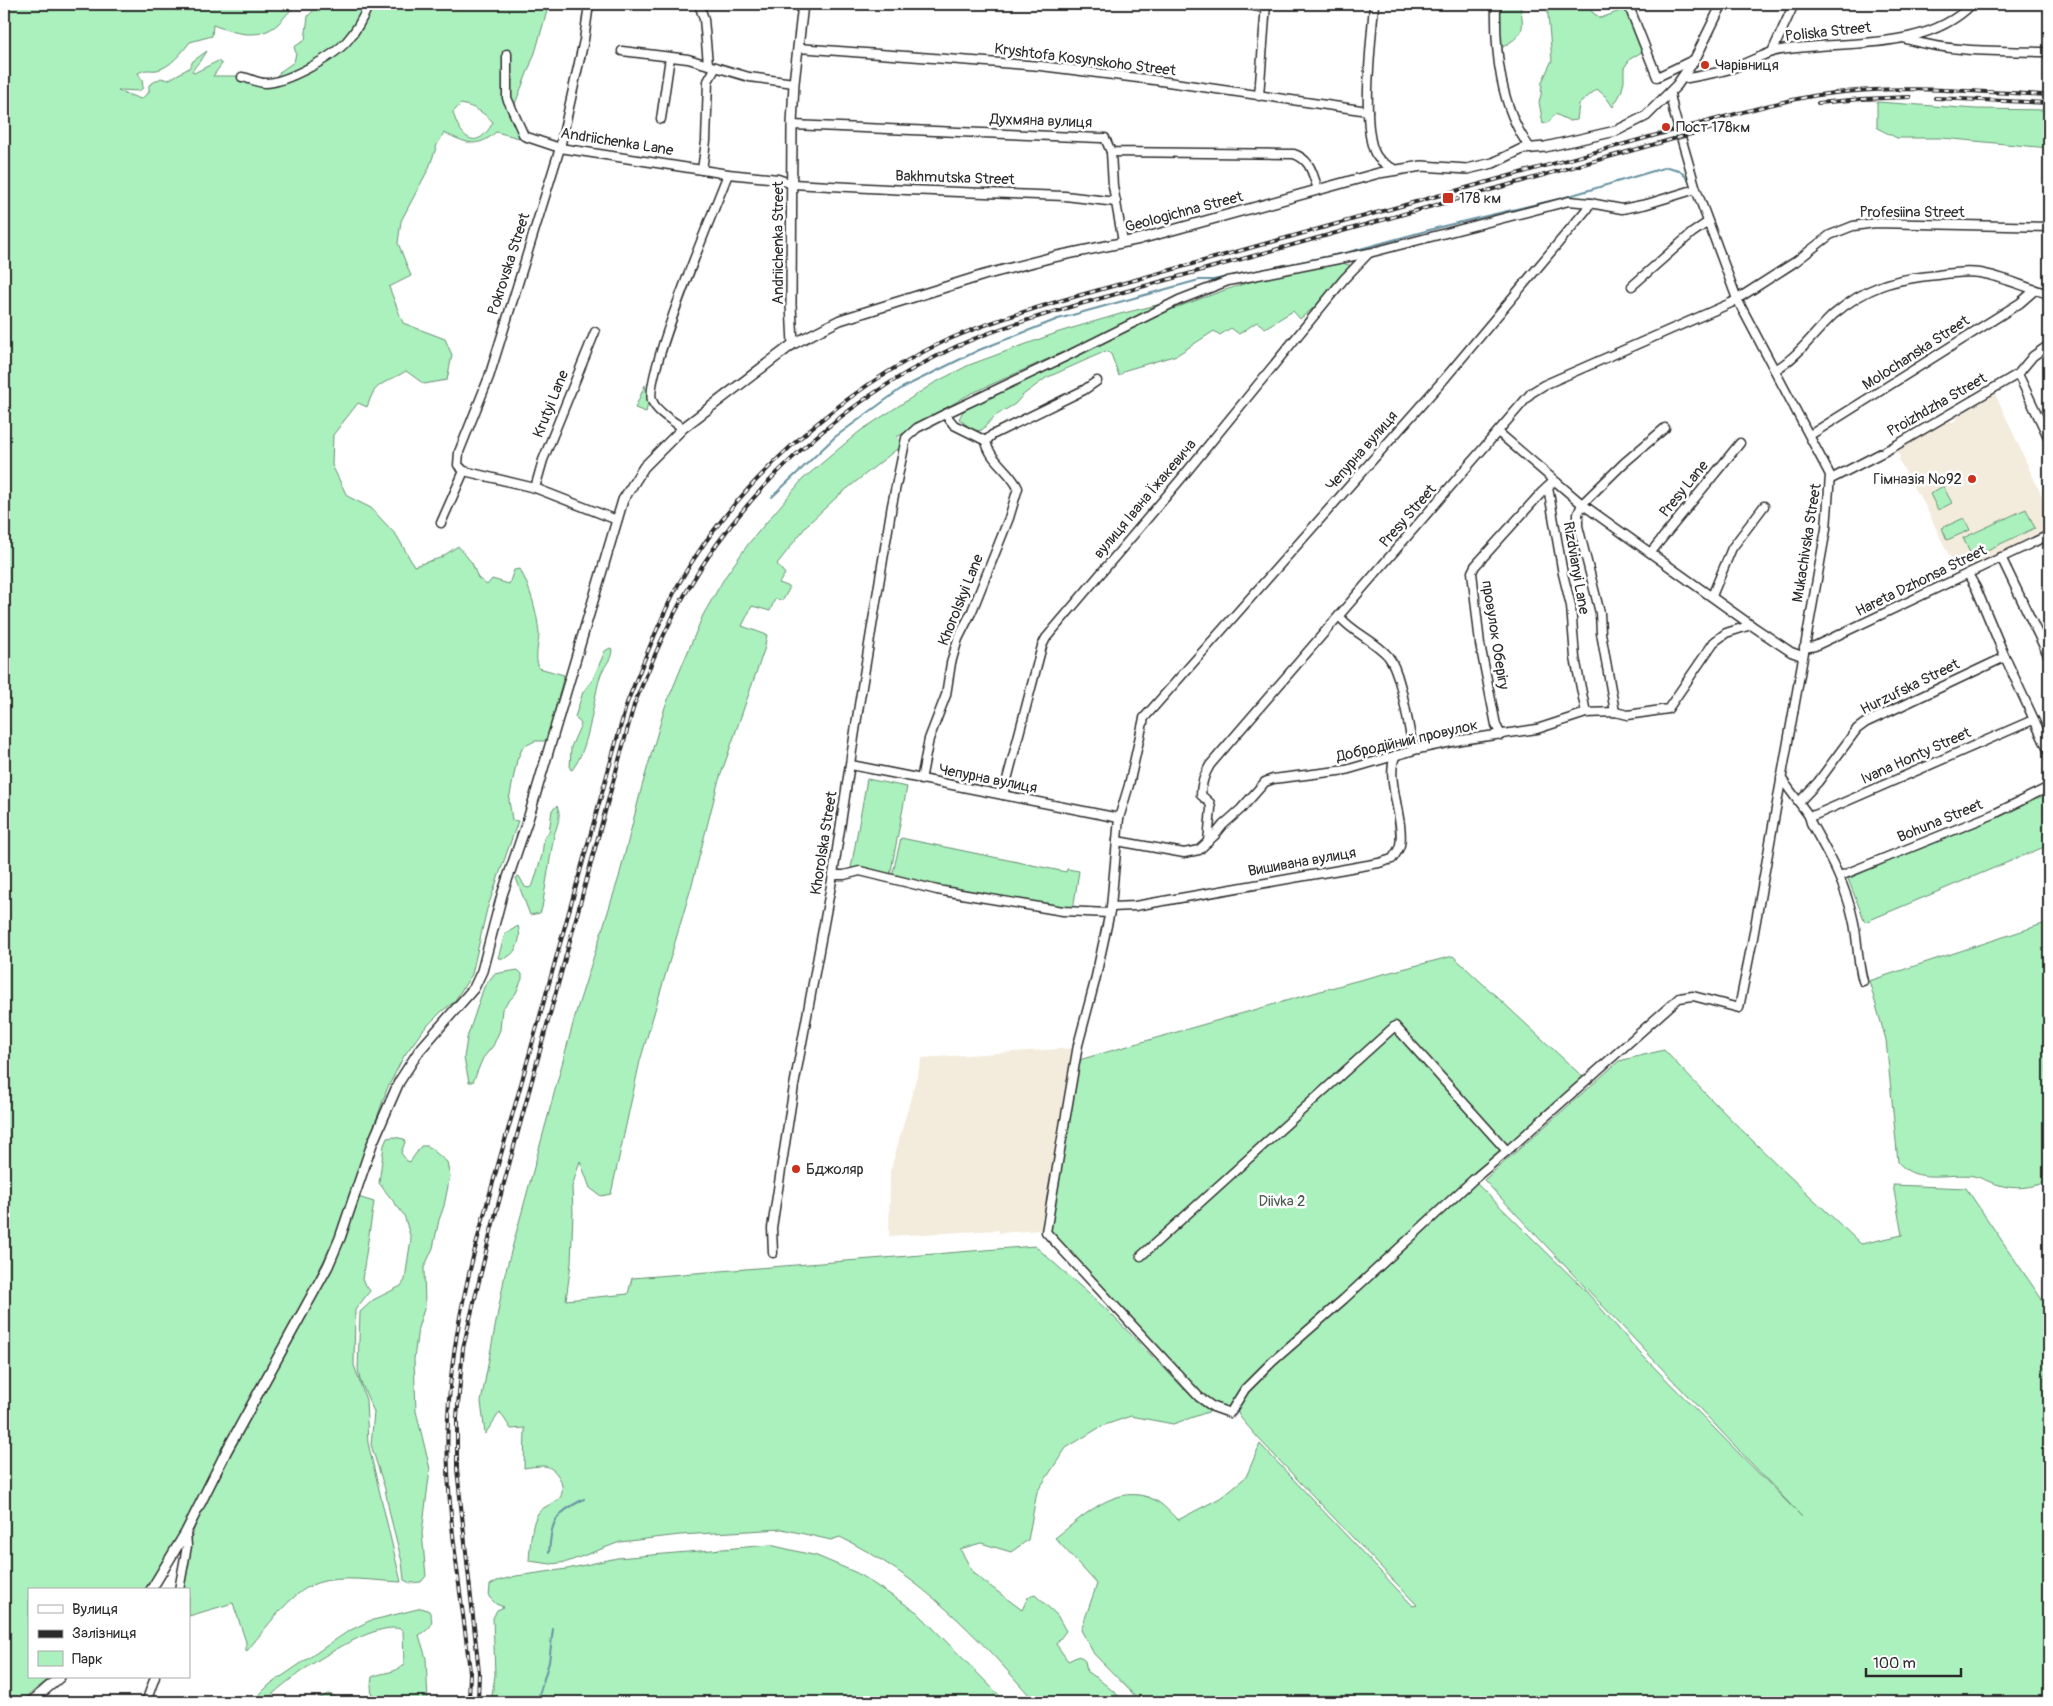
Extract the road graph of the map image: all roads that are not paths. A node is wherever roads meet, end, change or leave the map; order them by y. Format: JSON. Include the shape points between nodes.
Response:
{"nodes":[{"id":1,"x":369,"y":4,"type":"edge"},
{"id":2,"x":589,"y":4,"type":"edge"},
{"id":3,"x":700,"y":4,"type":"edge"},
{"id":4,"x":803,"y":4,"type":"edge"},
{"id":5,"x":1244,"y":4,"type":"edge"},
{"id":6,"x":1374,"y":4,"type":"edge"},
{"id":7,"x":1496,"y":4,"type":"edge"},
{"id":8,"x":1628,"y":4,"type":"edge"},
{"id":9,"x":1722,"y":4,"type":"edge"},
{"id":10,"x":1794,"y":4,"type":"edge"},
{"id":11,"x":1972,"y":4,"type":"edge"},
{"id":12,"x":1265,"y":6,"type":"edge"},
{"id":13,"x":1906,"y":39,"type":"junction"},
{"id":14,"x":798,"y":48,"type":"junction"},
{"id":15,"x":622,"y":51,"type":"dead end"},
{"id":16,"x":1772,"y":52,"type":"junction"},
{"id":17,"x":2049,"y":52,"type":"edge"},
{"id":18,"x":507,"y":54,"type":"dead end"},
{"id":19,"x":670,"y":57,"type":"junction"},
{"id":20,"x":1694,"y":58,"type":"junction"},
{"id":21,"x":708,"y":64,"type":"junction"},
{"id":22,"x":716,"y":67,"type":"junction"},
{"id":23,"x":242,"y":77,"type":"dead end"},
{"id":24,"x":1682,"y":78,"type":"junction"},
{"id":25,"x":794,"y":83,"type":"junction"},
{"id":26,"x":1670,"y":94,"type":"junction"},
{"id":27,"x":1259,"y":96,"type":"junction"},
{"id":28,"x":1368,"y":111,"type":"junction"},
{"id":29,"x":661,"y":119,"type":"dead end"},
{"id":30,"x":792,"y":125,"type":"junction"},
{"id":31,"x":560,"y":148,"type":"junction"},
{"id":32,"x":1530,"y":148,"type":"junction"},
{"id":33,"x":1111,"y":152,"type":"junction"},
{"id":34,"x":1394,"y":169,"type":"junction"},
{"id":35,"x":702,"y":170,"type":"junction"},
{"id":36,"x":728,"y":174,"type":"junction"},
{"id":37,"x":792,"y":184,"type":"junction"},
{"id":38,"x":1318,"y":189,"type":"junction"},
{"id":39,"x":1696,"y":189,"type":"junction"},
{"id":40,"x":1116,"y":202,"type":"junction"},
{"id":41,"x":1590,"y":202,"type":"junction"},
{"id":42,"x":1708,"y":222,"type":"junction"},
{"id":43,"x":2049,"y":227,"type":"edge"},
{"id":44,"x":1123,"y":242,"type":"junction"},
{"id":45,"x":1369,"y":253,"type":"junction"},
{"id":46,"x":1632,"y":286,"type":"dead end"},
{"id":47,"x":2035,"y":290,"type":"junction"},
{"id":48,"x":2049,"y":294,"type":"edge"},
{"id":49,"x":1737,"y":299,"type":"junction"},
{"id":50,"x":595,"y":332,"type":"dead end"},
{"id":51,"x":793,"y":344,"type":"junction"},
{"id":52,"x":2049,"y":345,"type":"edge"},
{"id":53,"x":1775,"y":370,"type":"junction"},
{"id":54,"x":2018,"y":374,"type":"junction"},
{"id":55,"x":1097,"y":381,"type":"dead end"},
{"id":56,"x":945,"y":414,"type":"junction"},
{"id":57,"x":683,"y":428,"type":"junction"},
{"id":58,"x":1665,"y":428,"type":"dead end"},
{"id":59,"x":1498,"y":432,"type":"junction"},
{"id":60,"x":2048,"y":434,"type":"edge"},
{"id":61,"x":1810,"y":435,"type":"junction"},
{"id":62,"x":986,"y":441,"type":"junction"},
{"id":63,"x":1740,"y":443,"type":"dead end"},
{"id":64,"x":464,"y":471,"type":"junction"},
{"id":65,"x":1831,"y":479,"type":"junction"},
{"id":66,"x":1554,"y":481,"type":"junction"},
{"id":67,"x":1548,"y":487,"type":"junction"},
{"id":68,"x":535,"y":488,"type":"junction"},
{"id":69,"x":1582,"y":504,"type":"junction"},
{"id":70,"x":1764,"y":506,"type":"dead end"},
{"id":71,"x":617,"y":520,"type":"junction"},
{"id":72,"x":441,"y":523,"type":"dead end"},
{"id":73,"x":2049,"y":535,"type":"edge"},
{"id":74,"x":1650,"y":552,"type":"junction"},
{"id":75,"x":2001,"y":557,"type":"junction"},
{"id":76,"x":1968,"y":574,"type":"junction"},
{"id":77,"x":1712,"y":596,"type":"junction"},
{"id":78,"x":1340,"y":617,"type":"junction"},
{"id":79,"x":1751,"y":625,"type":"junction"},
{"id":80,"x":2047,"y":647,"type":"edge"},
{"id":81,"x":1803,"y":652,"type":"junction"},
{"id":82,"x":2005,"y":657,"type":"junction"},
{"id":83,"x":2049,"y":657,"type":"edge"},
{"id":84,"x":1615,"y":712,"type":"junction"},
{"id":85,"x":1586,"y":713,"type":"junction"},
{"id":86,"x":2033,"y":720,"type":"junction"},
{"id":87,"x":1501,"y":734,"type":"junction"},
{"id":88,"x":1418,"y":749,"type":"junction"},
{"id":89,"x":2049,"y":752,"type":"edge"},
{"id":90,"x":1396,"y":756,"type":"junction"},
{"id":91,"x":851,"y":765,"type":"junction"},
{"id":92,"x":1781,"y":778,"type":"junction"},
{"id":93,"x":921,"y":780,"type":"junction"},
{"id":94,"x":2049,"y":787,"type":"edge"},
{"id":95,"x":1003,"y":795,"type":"junction"},
{"id":96,"x":1800,"y":801,"type":"junction"},
{"id":97,"x":1810,"y":816,"type":"junction"},
{"id":98,"x":1119,"y":818,"type":"junction"},
{"id":99,"x":1117,"y":841,"type":"junction"},
{"id":100,"x":1208,"y":842,"type":"junction"},
{"id":101,"x":834,"y":875,"type":"junction"},
{"id":102,"x":1840,"y":876,"type":"junction"},
{"id":103,"x":1110,"y":910,"type":"junction"},
{"id":104,"x":1863,"y":981,"type":"dead end"},
{"id":105,"x":1508,"y":1151,"type":"junction"},
{"id":106,"x":773,"y":1253,"type":"dead end"},
{"id":107,"x":1141,"y":1256,"type":"dead end"},
{"id":108,"x":186,"y":1532,"type":"junction"},
{"id":109,"x":152,"y":1588,"type":"edge"},
{"id":110,"x":179,"y":1588,"type":"edge"},
{"id":111,"x":59,"y":1678,"type":"edge"},
{"id":112,"x":155,"y":1678,"type":"edge"},
{"id":113,"x":31,"y":1702,"type":"edge"},
{"id":114,"x":146,"y":1702,"type":"edge"}],
"edges":[{"from":1,"to":23,"type":"street","via":[[348,40],[323,58],[275,81],[265,83]]},
{"from":2,"to":31,"type":"street","name":"Pokrovska Street"},
{"from":3,"to":21,"type":"street"},
{"from":4,"to":14,"type":"street","name":"Andriichenka Street"},
{"from":5,"to":12,"type":"street"},
{"from":6,"to":28,"type":"street"},
{"from":7,"to":32,"type":"street","via":[[1497,54],[1506,95],[1515,126]]},
{"from":8,"to":20,"type":"street","via":[[1657,78]]},
{"from":9,"to":20,"type":"street"},
{"from":10,"to":16,"type":"street"},
{"from":11,"to":13,"type":"street","name":"Poliska Street","via":[[1955,18]]},
{"from":12,"to":27,"type":"street"},
{"from":13,"to":16,"type":"street","name":"Poliska Street"},
{"from":13,"to":17,"type":"street","via":[[1929,46]]},
{"from":14,"to":25,"type":"street","name":"Andriichenka Street"},
{"from":14,"to":27,"type":"street","name":"Kryshtofa Kosynskoho Street","via":[[1040,66]]},
{"from":15,"to":19,"type":"street"},
{"from":16,"to":24,"type":"street","name":"Poliska Street","via":[[1729,69]]},
{"from":18,"to":31,"type":"street","name":"Andriichenka Lane","via":[[507,98],[524,136]]},
{"from":19,"to":21,"type":"street"},
{"from":19,"to":29,"type":"street"},
{"from":20,"to":24,"type":"street"},
{"from":21,"to":22,"type":"street"},
{"from":22,"to":25,"type":"street","via":[[749,77]]},
{"from":22,"to":35,"type":"street","via":[[708,81],[707,134]]},
{"from":24,"to":26,"type":"street"},
{"from":25,"to":30,"type":"street","name":"Andriichenka Street"},
{"from":26,"to":32,"type":"street","name":"Geologichna Street","via":[[1636,122],[1616,131]]},
{"from":26,"to":39,"type":"street","name":"Mukachivska Street"},
{"from":27,"to":28,"type":"street","name":"Kryshtofa Kosynskoho Street"},
{"from":28,"to":34,"type":"street","via":[[1376,154]]},
{"from":30,"to":33,"type":"street","name":"Духмяна вулиця","via":[[1095,137],[1105,138]]},
{"from":30,"to":37,"type":"street","name":"Andriichenka Street"},
{"from":31,"to":35,"type":"street","name":"Andriichenka Lane"},
{"from":31,"to":64,"type":"street","name":"Pokrovska Street","via":[[484,393],[459,452],[458,465]]},
{"from":32,"to":34,"type":"street","name":"Geologichna Street","via":[[1493,163],[1467,169],[1422,166]]},
{"from":33,"to":38,"type":"street","via":[[1294,154],[1308,162]]},
{"from":33,"to":40,"type":"street"},
{"from":34,"to":38,"type":"street","name":"Geologichna Street"},
{"from":35,"to":36,"type":"street","name":"Andriichenka Lane"},
{"from":36,"to":37,"type":"street","name":"Andriichenka Lane","via":[[778,179]]},
{"from":36,"to":57,"type":"street","via":[[659,358],[651,394],[656,407]]},
{"from":37,"to":40,"type":"street","name":"Bakhmutska Street","via":[[1065,196]]},
{"from":37,"to":51,"type":"street","name":"Andriichenka Street"},
{"from":38,"to":44,"type":"street","name":"Geologichna Street"},
{"from":39,"to":41,"type":"street","via":[[1622,209]]},
{"from":39,"to":42,"type":"street","name":"Mukachivska Street"},
{"from":40,"to":44,"type":"street"},
{"from":41,"to":45,"type":"street","via":[[1569,201]]},
{"from":41,"to":98,"type":"street","name":"Чепурна вулиця","via":[[1446,377],[1144,718]]},
{"from":42,"to":46,"type":"street"},
{"from":42,"to":49,"type":"street","name":"Mukachivska Street"},
{"from":43,"to":49,"type":"street","name":"Profesiina Street","via":[[1853,226],[1830,235]]},
{"from":44,"to":51,"type":"street","name":"Geologichna Street","via":[[1053,257],[914,296],[840,320]]},
{"from":45,"to":56,"type":"street","via":[[1228,281],[1179,300]]},
{"from":45,"to":95,"type":"street","name":"вулиця Івана Їжакевича","via":[[1046,638]]},
{"from":47,"to":48,"type":"street"},
{"from":47,"to":53,"type":"street","via":[[1979,273],[1904,278],[1890,282],[1852,300]]},
{"from":47,"to":61,"type":"street","name":"Molochanska Street","via":[[2020,303]]},
{"from":49,"to":53,"type":"street","name":"Mukachivska Street"},
{"from":49,"to":59,"type":"street","name":"Presy Street","via":[[1544,385],[1531,393]]},
{"from":50,"to":68,"type":"street","name":"Krutyi Lane","via":[[543,460]]},
{"from":51,"to":57,"type":"street"},
{"from":52,"to":54,"type":"street","name":"Proizhdzha Street","via":[[2033,356]]},
{"from":53,"to":61,"type":"street","name":"Mukachivska Street"},
{"from":54,"to":60,"type":"street"},
{"from":54,"to":65,"type":"street","name":"Proizhdzha Street"},
{"from":55,"to":62,"type":"street"},
{"from":56,"to":62,"type":"street","via":[[954,425]]},
{"from":56,"to":91,"type":"street","name":"Khorolska Street","via":[[906,438],[889,524]]},
{"from":57,"to":71,"type":"street","via":[[633,482]]},
{"from":58,"to":69,"type":"street"},
{"from":59,"to":66,"type":"street"},
{"from":59,"to":78,"type":"street","name":"Presy Street"},
{"from":61,"to":65,"type":"street","name":"Mukachivska Street"},
{"from":62,"to":93,"type":"street","name":"Khorolskyi Lane","via":[[987,449],[1012,476],[1018,488],[1009,518],[958,640],[946,695],[929,739]]},
{"from":63,"to":74,"type":"street","name":"Presy Lane"},
{"from":64,"to":68,"type":"street"},
{"from":64,"to":72,"type":"street"},
{"from":65,"to":81,"type":"street","name":"Mukachivska Street","via":[[1826,529]]},
{"from":66,"to":67,"type":"street","name":"провулок Оберігу"},
{"from":66,"to":69,"type":"street"},
{"from":67,"to":85,"type":"street","name":"Rizdvianyi Lane","via":[[1562,574],[1572,606],[1575,658]]},
{"from":67,"to":87,"type":"street","name":"провулок Оберігу","via":[[1474,566],[1472,572],[1480,644],[1496,725]]},
{"from":68,"to":71,"type":"street"},
{"from":69,"to":74,"type":"street"},
{"from":69,"to":84,"type":"street","name":"Rizdvianyi Lane","via":[[1578,526],[1600,613]]},
{"from":70,"to":77,"type":"street","via":[[1732,548]]},
{"from":71,"to":108,"type":"street","via":[[502,895],[482,971],[474,988],[419,1051],[399,1082],[372,1144],[328,1266]]},
{"from":73,"to":75,"type":"street","name":"Hareta Dzhonsa Street"},
{"from":74,"to":77,"type":"street"},
{"from":75,"to":76,"type":"street","name":"Hareta Dzhonsa Street"},
{"from":75,"to":80,"type":"street"},
{"from":76,"to":81,"type":"street","name":"Hareta Dzhonsa Street"},
{"from":76,"to":82,"type":"street"},
{"from":77,"to":79,"type":"street"},
{"from":78,"to":88,"type":"street","via":[[1389,658],[1400,684],[1412,742]]},
{"from":78,"to":100,"type":"street","name":"Presy Street","via":[[1210,765],[1204,776],[1201,795],[1211,808]]},
{"from":79,"to":81,"type":"street","via":[[1791,652]]},
{"from":79,"to":84,"type":"street","name":"Добродійний провулок","via":[[1726,633],[1714,642],[1668,709],[1628,715]]},
{"from":80,"to":83,"type":"street"},
{"from":81,"to":92,"type":"street","name":"Mukachivska Street"},
{"from":82,"to":86,"type":"street"},
{"from":82,"to":96,"type":"street","name":"Hurzufska Street","via":[[1865,723]]},
{"from":84,"to":85,"type":"street","name":"Добродійний провулок"},
{"from":85,"to":87,"type":"street","name":"Добродійний провулок","via":[[1537,729]]},
{"from":86,"to":89,"type":"street"},
{"from":86,"to":97,"type":"street","name":"Ivana Honty Street"},
{"from":87,"to":88,"type":"street","name":"Добродійний провулок"},
{"from":88,"to":90,"type":"street","name":"Добродійний провулок"},
{"from":90,"to":100,"type":"street","name":"Добродійний провулок","via":[[1346,770],[1265,782]]},
{"from":90,"to":103,"type":"street","name":"Вишивана вулиця","via":[[1392,767],[1400,821],[1400,846],[1392,859]]},
{"from":91,"to":93,"type":"street","name":"Чепурна вулиця"},
{"from":91,"to":101,"type":"street","name":"Khorolska Street"},
{"from":92,"to":96,"type":"street"},
{"from":92,"to":105,"type":"street","name":"Mukachivska Street","via":[[1739,1008],[1693,996],[1679,998]]},
{"from":93,"to":95,"type":"street","name":"Чепурна вулиця"},
{"from":94,"to":102,"type":"street","name":"Bohuna Street","via":[[1994,814]]},
{"from":95,"to":98,"type":"street","name":"Чепурна вулиця"},
{"from":96,"to":97,"type":"street"},
{"from":97,"to":102,"type":"street"},
{"from":98,"to":99,"type":"street","name":"Чепурна вулиця"},
{"from":99,"to":100,"type":"street","name":"Добродійний провулок","via":[[1184,853],[1199,850]]},
{"from":99,"to":103,"type":"street","name":"Чепурна вулиця"},
{"from":101,"to":103,"type":"street","name":"Вишивана вулиця","via":[[860,871],[937,890],[1063,911]]},
{"from":101,"to":106,"type":"street","name":"Khorolska Street","via":[[794,1086],[772,1228]]},
{"from":102,"to":104,"type":"street","via":[[1854,924]]},
{"from":103,"to":105,"type":"street","name":"Чепурна вулиця","via":[[1078,1045],[1046,1232],[1199,1397],[1213,1407],[1230,1413],[1245,1389],[1273,1361]]},
{"from":105,"to":107,"type":"street","via":[[1395,1026]]},
{"from":108,"to":109,"type":"street"},
{"from":108,"to":110,"type":"street","via":[[187,1546]]},
{"from":111,"to":113,"type":"street"},
{"from":112,"to":114,"type":"street"}]}
